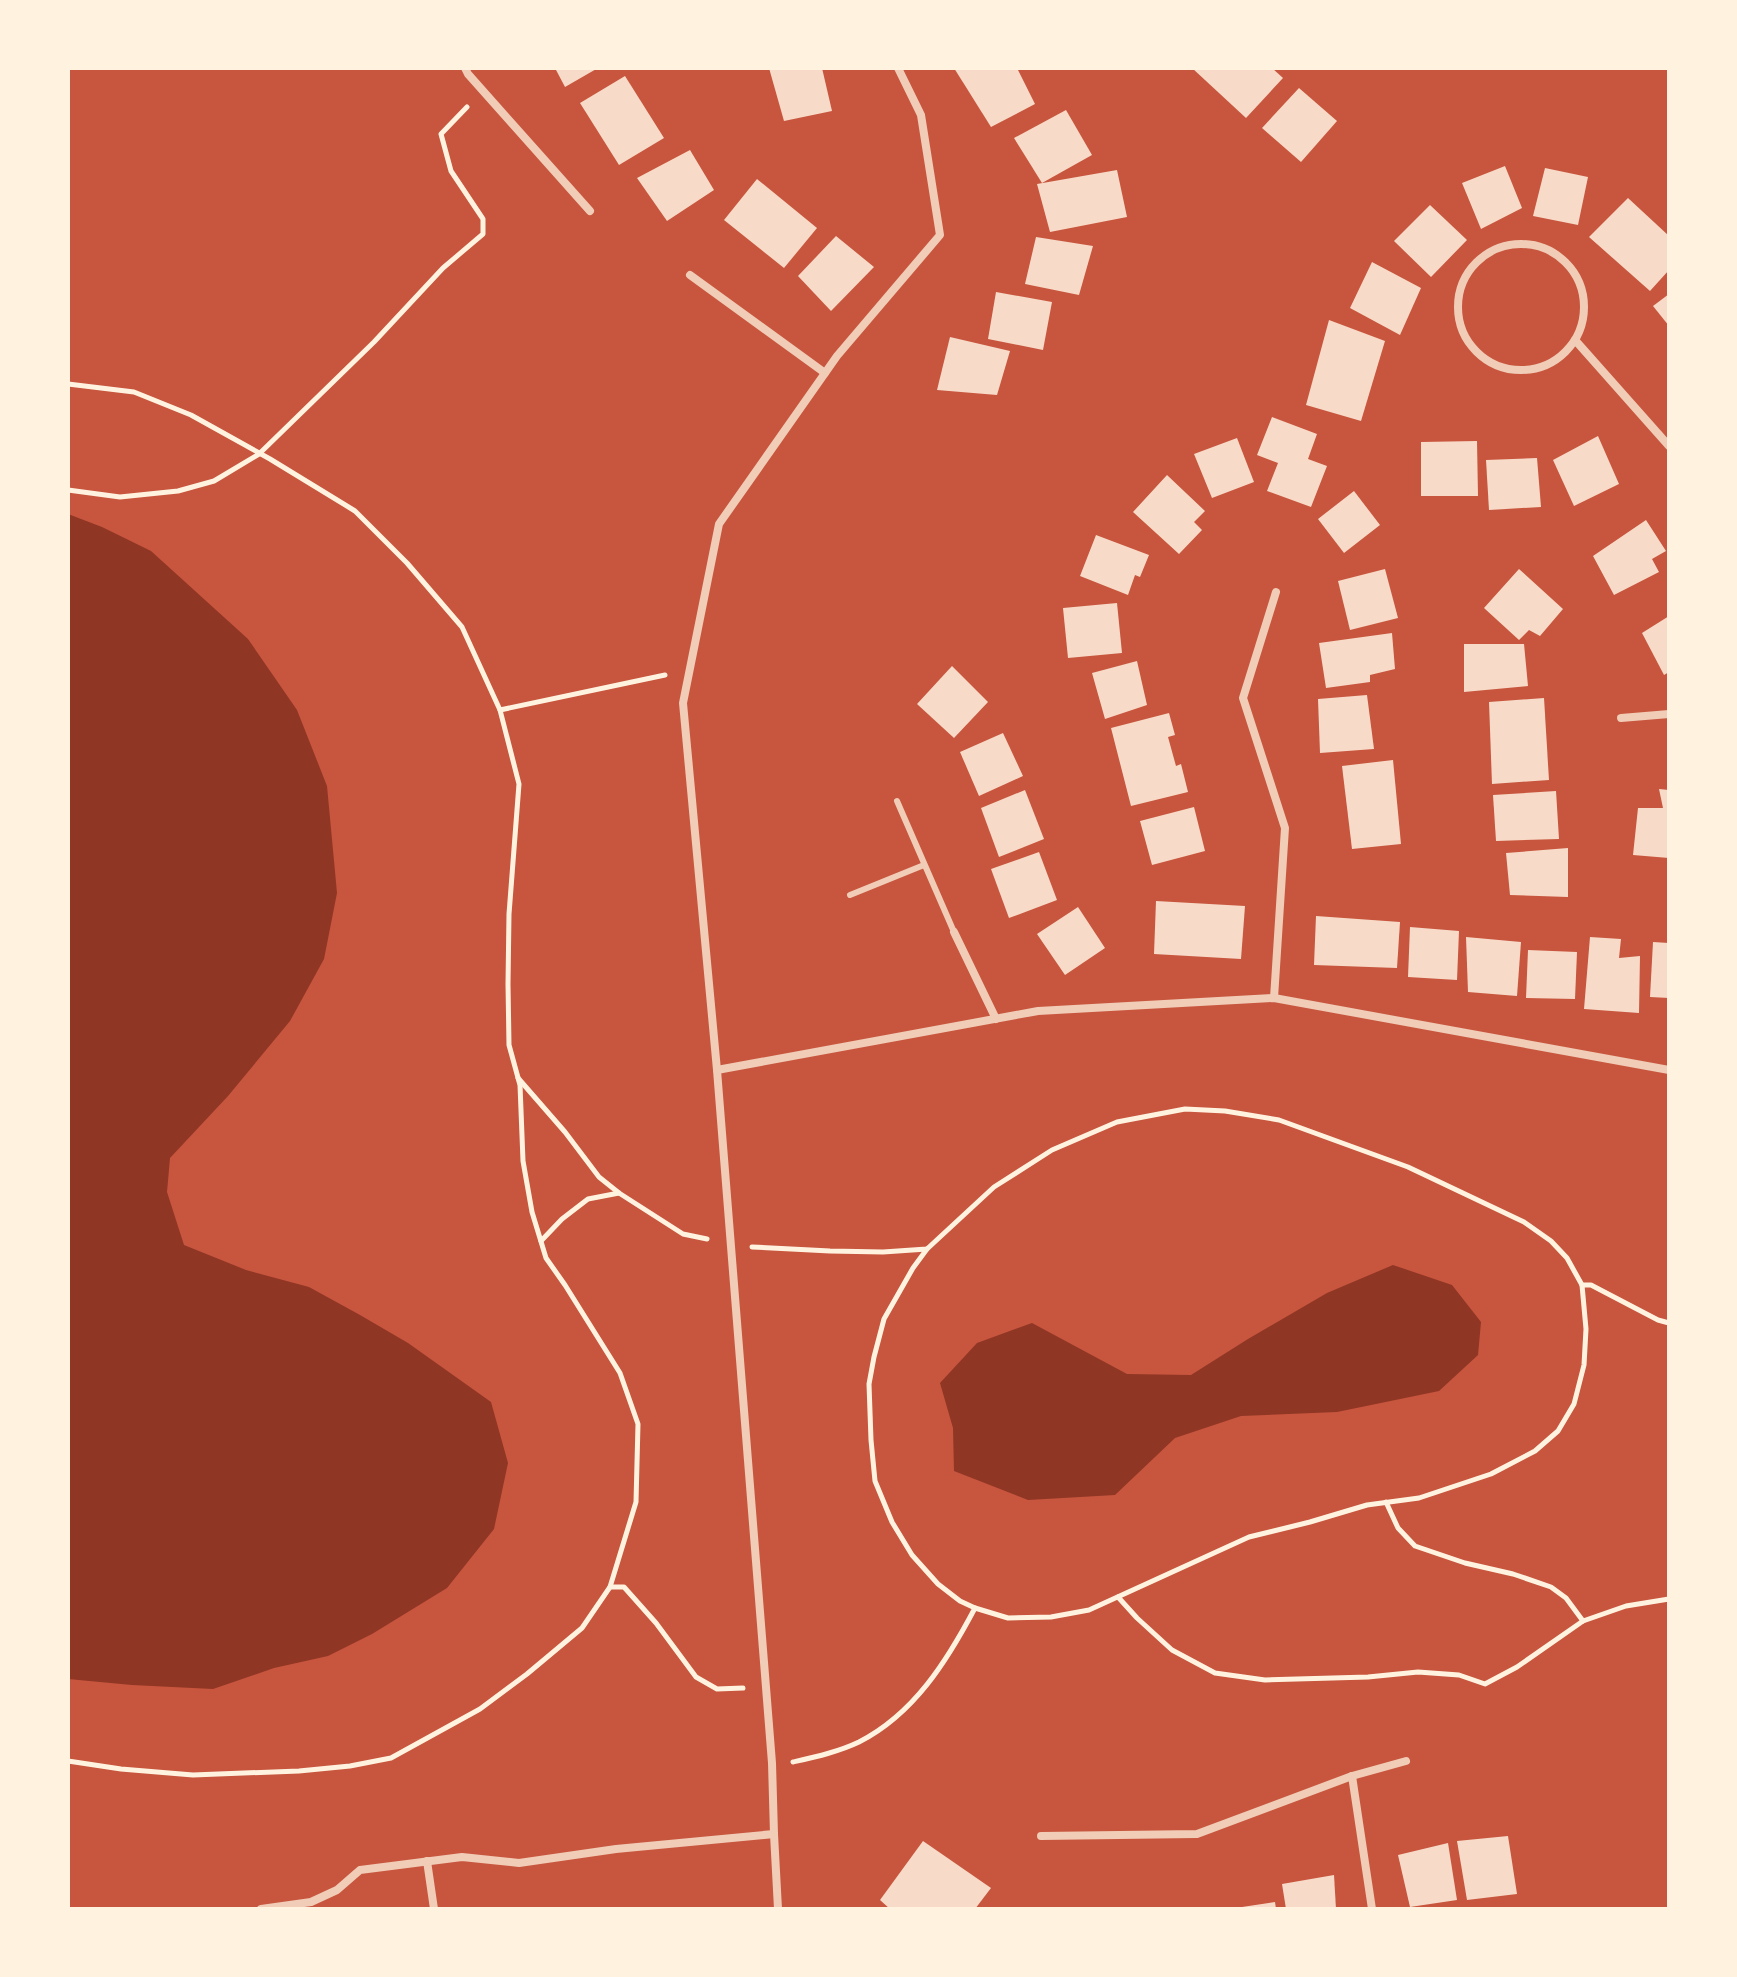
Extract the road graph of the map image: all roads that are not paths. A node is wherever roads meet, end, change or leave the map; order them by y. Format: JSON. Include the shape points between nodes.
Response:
{"nodes":[{"id":1,"x":465,"y":68,"type":"edge"},
{"id":2,"x":898,"y":68,"type":"edge"},
{"id":3,"x":590,"y":211,"type":"dead end"},
{"id":4,"x":690,"y":275,"type":"dead end"},
{"id":5,"x":1575,"y":340,"type":"junction"},
{"id":6,"x":825,"y":373,"type":"junction"},
{"id":7,"x":1669,"y":446,"type":"edge"},
{"id":8,"x":1276,"y":592,"type":"dead end"},
{"id":9,"x":1669,"y":714,"type":"edge"},
{"id":10,"x":1621,"y":718,"type":"dead end"},
{"id":11,"x":897,"y":801,"type":"dead end"},
{"id":12,"x":924,"y":865,"type":"junction"},
{"id":13,"x":850,"y":895,"type":"dead end"},
{"id":14,"x":954,"y":932,"type":"joint"},
{"id":15,"x":1274,"y":998,"type":"junction"},
{"id":16,"x":996,"y":1019,"type":"junction"},
{"id":17,"x":717,"y":1070,"type":"junction"},
{"id":18,"x":1669,"y":1070,"type":"edge"},
{"id":19,"x":1406,"y":1761,"type":"dead end"},
{"id":20,"x":1352,"y":1776,"type":"junction"},
{"id":21,"x":774,"y":1834,"type":"junction"},
{"id":22,"x":1041,"y":1836,"type":"dead end"},
{"id":23,"x":427,"y":1861,"type":"junction"},
{"id":24,"x":261,"y":1909,"type":"edge"},
{"id":25,"x":434,"y":1909,"type":"edge"},
{"id":26,"x":778,"y":1909,"type":"edge"},
{"id":27,"x":1372,"y":1909,"type":"edge"}],
"edges":[{"from":1,"to":3,"type":"street"},
{"from":2,"to":6,"type":"street","via":[[921,115],[940,235]]},
{"from":4,"to":6,"type":"street"},
{"from":5,"to":5,"type":"street","via":[[1560,357],[1523,371],[1485,359],[1469,344],[1457,308],[1472,267],[1481,257],[1512,245],[1537,246],[1557,256],[1581,285],[1585,307]]},
{"from":5,"to":7,"type":"street"},
{"from":6,"to":17,"type":"street","via":[[719,524],[683,703]]},
{"from":8,"to":15,"type":"street","via":[[1243,698],[1285,828]]},
{"from":9,"to":10,"type":"street"},
{"from":11,"to":12,"type":"lane"},
{"from":12,"to":13,"type":"lane"},
{"from":12,"to":14,"type":"lane"},
{"from":14,"to":16,"type":"street"},
{"from":15,"to":16,"type":"street","via":[[1038,1011]]},
{"from":15,"to":18,"type":"street"},
{"from":16,"to":17,"type":"street"},
{"from":17,"to":21,"type":"street"},
{"from":19,"to":20,"type":"street"},
{"from":20,"to":22,"type":"street","via":[[1197,1834]]},
{"from":20,"to":27,"type":"street"},
{"from":21,"to":23,"type":"street","via":[[519,1863],[462,1857]]},
{"from":21,"to":26,"type":"street"},
{"from":23,"to":24,"type":"street","via":[[360,1870],[337,1890],[311,1902]]},
{"from":23,"to":25,"type":"street"}]}
